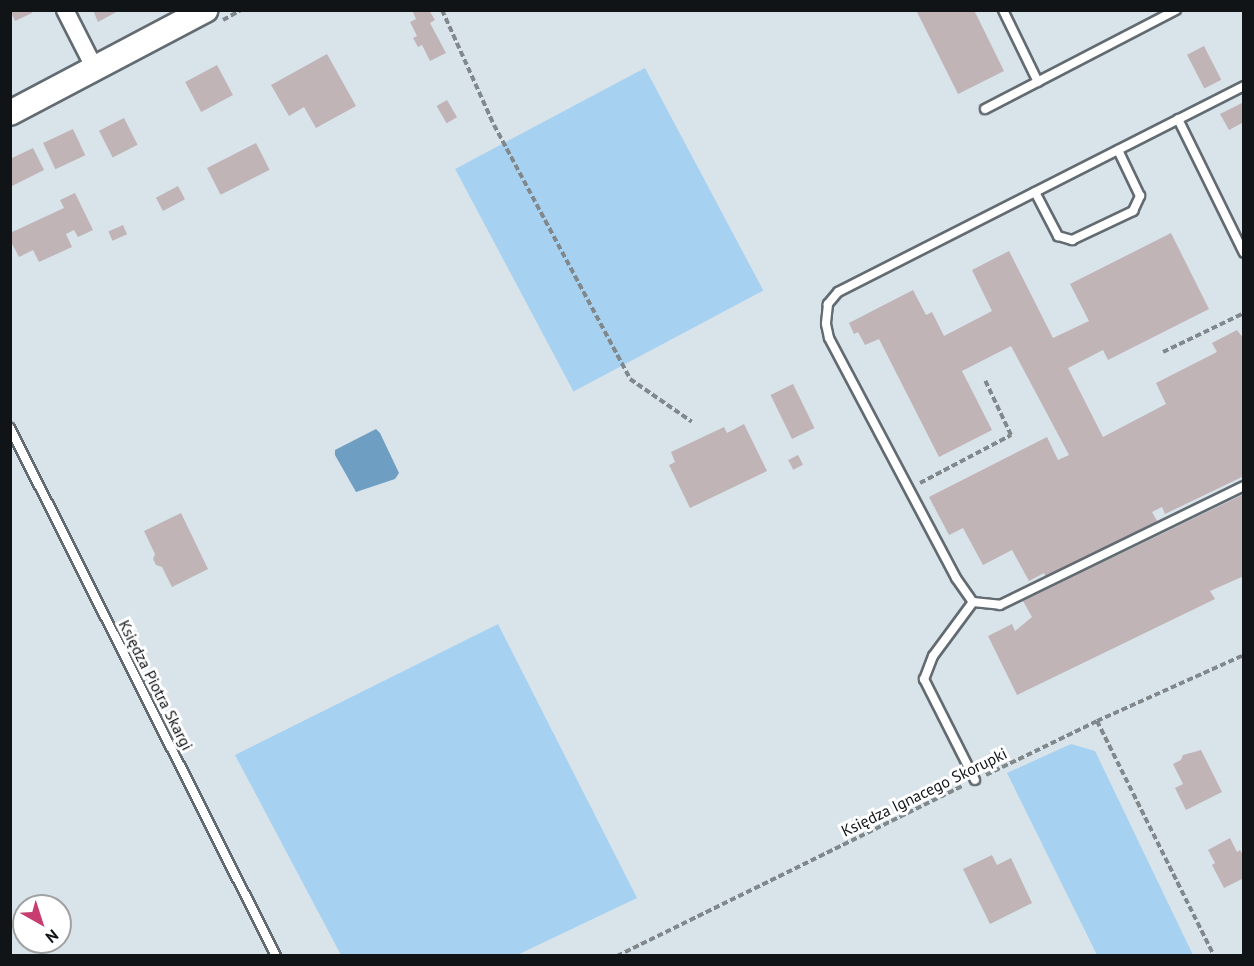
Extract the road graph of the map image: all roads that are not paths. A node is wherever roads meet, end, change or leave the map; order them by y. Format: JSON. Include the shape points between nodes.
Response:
{"nodes":[{"id":1,"x":65,"y":10,"type":"edge"},
{"id":2,"x":205,"y":10,"type":"edge"},
{"id":3,"x":1003,"y":10,"type":"edge"},
{"id":4,"x":1176,"y":10,"type":"edge"},
{"id":5,"x":95,"y":69,"type":"junction"},
{"id":6,"x":1038,"y":82,"type":"junction"},
{"id":7,"x":1244,"y":86,"type":"edge"},
{"id":8,"x":985,"y":109,"type":"dead end"},
{"id":9,"x":10,"y":114,"type":"edge"},
{"id":10,"x":1178,"y":119,"type":"junction"},
{"id":11,"x":1118,"y":150,"type":"junction"},
{"id":12,"x":1035,"y":192,"type":"junction"},
{"id":13,"x":1244,"y":253,"type":"edge"},
{"id":14,"x":10,"y":428,"type":"edge"},
{"id":15,"x":1244,"y":486,"type":"edge"},
{"id":16,"x":974,"y":602,"type":"junction"},
{"id":17,"x":975,"y":780,"type":"road end"},
{"id":18,"x":276,"y":956,"type":"edge"}],
"edges":[{"from":1,"to":5,"type":"street"},
{"from":2,"to":5,"type":"street"},
{"from":3,"to":6,"type":"lane"},
{"from":4,"to":6,"type":"lane"},
{"from":5,"to":9,"type":"street"},
{"from":6,"to":8,"type":"lane"},
{"from":7,"to":10,"type":"lane"},
{"from":10,"to":11,"type":"lane"},
{"from":10,"to":13,"type":"lane"},
{"from":11,"to":12,"type":"lane"},
{"from":11,"to":12,"type":"lane","via":[[1140,196],[1134,211],[1072,240],[1058,236]]},
{"from":12,"to":16,"type":"lane","via":[[838,292],[828,304],[829,338],[956,578]]},
{"from":14,"to":18,"type":"lane","name":"Księdza Piotra Skargi"},
{"from":15,"to":16,"type":"lane","via":[[1000,605]]},
{"from":16,"to":17,"type":"lane","via":[[933,656],[924,679]]}]}
